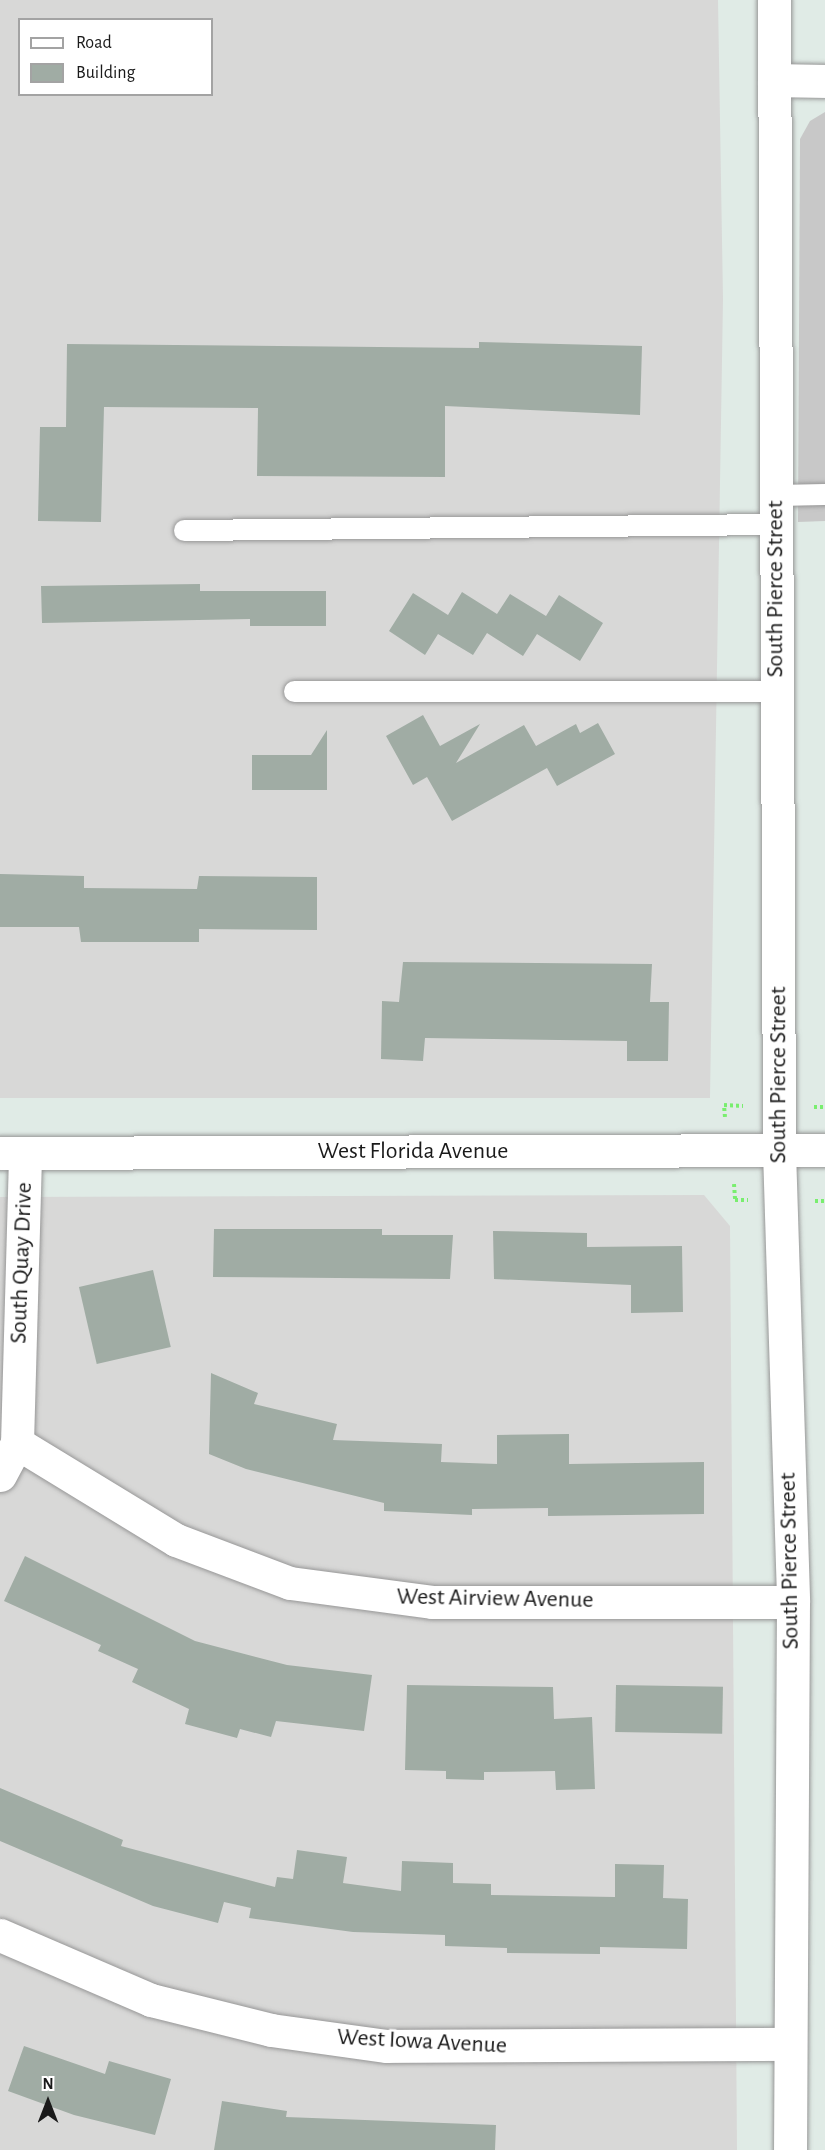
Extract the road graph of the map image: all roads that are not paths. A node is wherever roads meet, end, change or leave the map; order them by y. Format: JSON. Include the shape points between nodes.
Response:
{"nodes":[{"id":1,"x":774,"y":0,"type":"edge"},
{"id":2,"x":774,"y":80,"type":"junction"},
{"id":3,"x":825,"y":81,"type":"edge"},
{"id":4,"x":825,"y":494,"type":"edge"},
{"id":5,"x":776,"y":509,"type":"junction"},
{"id":6,"x":184,"y":530,"type":"dead end"},
{"id":7,"x":294,"y":691,"type":"dead end"},
{"id":8,"x":777,"y":691,"type":"junction"},
{"id":9,"x":825,"y":1150,"type":"edge"},
{"id":10,"x":779,"y":1151,"type":"junction"},
{"id":11,"x":12,"y":1153,"type":"edge"},
{"id":12,"x":17,"y":1443,"type":"junction"},
{"id":13,"x":0,"y":1475,"type":"edge"},
{"id":14,"x":793,"y":1602,"type":"junction"},
{"id":15,"x":0,"y":1935,"type":"edge"},
{"id":16,"x":790,"y":2044,"type":"junction"},
{"id":17,"x":790,"y":2150,"type":"edge"}],
"edges":[{"from":1,"to":2,"type":"street","name":"South Pierce Street"},
{"from":2,"to":3,"type":"street"},
{"from":2,"to":5,"type":"street","name":"South Pierce Street"},
{"from":4,"to":5,"type":"lane"},
{"from":5,"to":6,"type":"lane"},
{"from":5,"to":8,"type":"street","name":"South Pierce Street"},
{"from":7,"to":8,"type":"lane"},
{"from":8,"to":10,"type":"street","name":"South Pierce Street"},
{"from":9,"to":10,"type":"street","name":"West Florida Avenue"},
{"from":10,"to":11,"type":"street","name":"West Florida Avenue"},
{"from":10,"to":14,"type":"street","name":"South Pierce Street"},
{"from":11,"to":12,"type":"street","name":"South Quay Drive"},
{"from":12,"to":13,"type":"street","name":"South Quay Drive"},
{"from":12,"to":14,"type":"street","name":"West Airview Avenue","via":[[176,1540],[290,1584],[432,1602]]},
{"from":14,"to":16,"type":"street","name":"South Pierce Street"},
{"from":15,"to":16,"type":"street","name":"West Iowa Avenue","via":[[151,2000],[283,2032],[387,2046]]},
{"from":16,"to":17,"type":"street","name":"South Pierce Street"}]}
